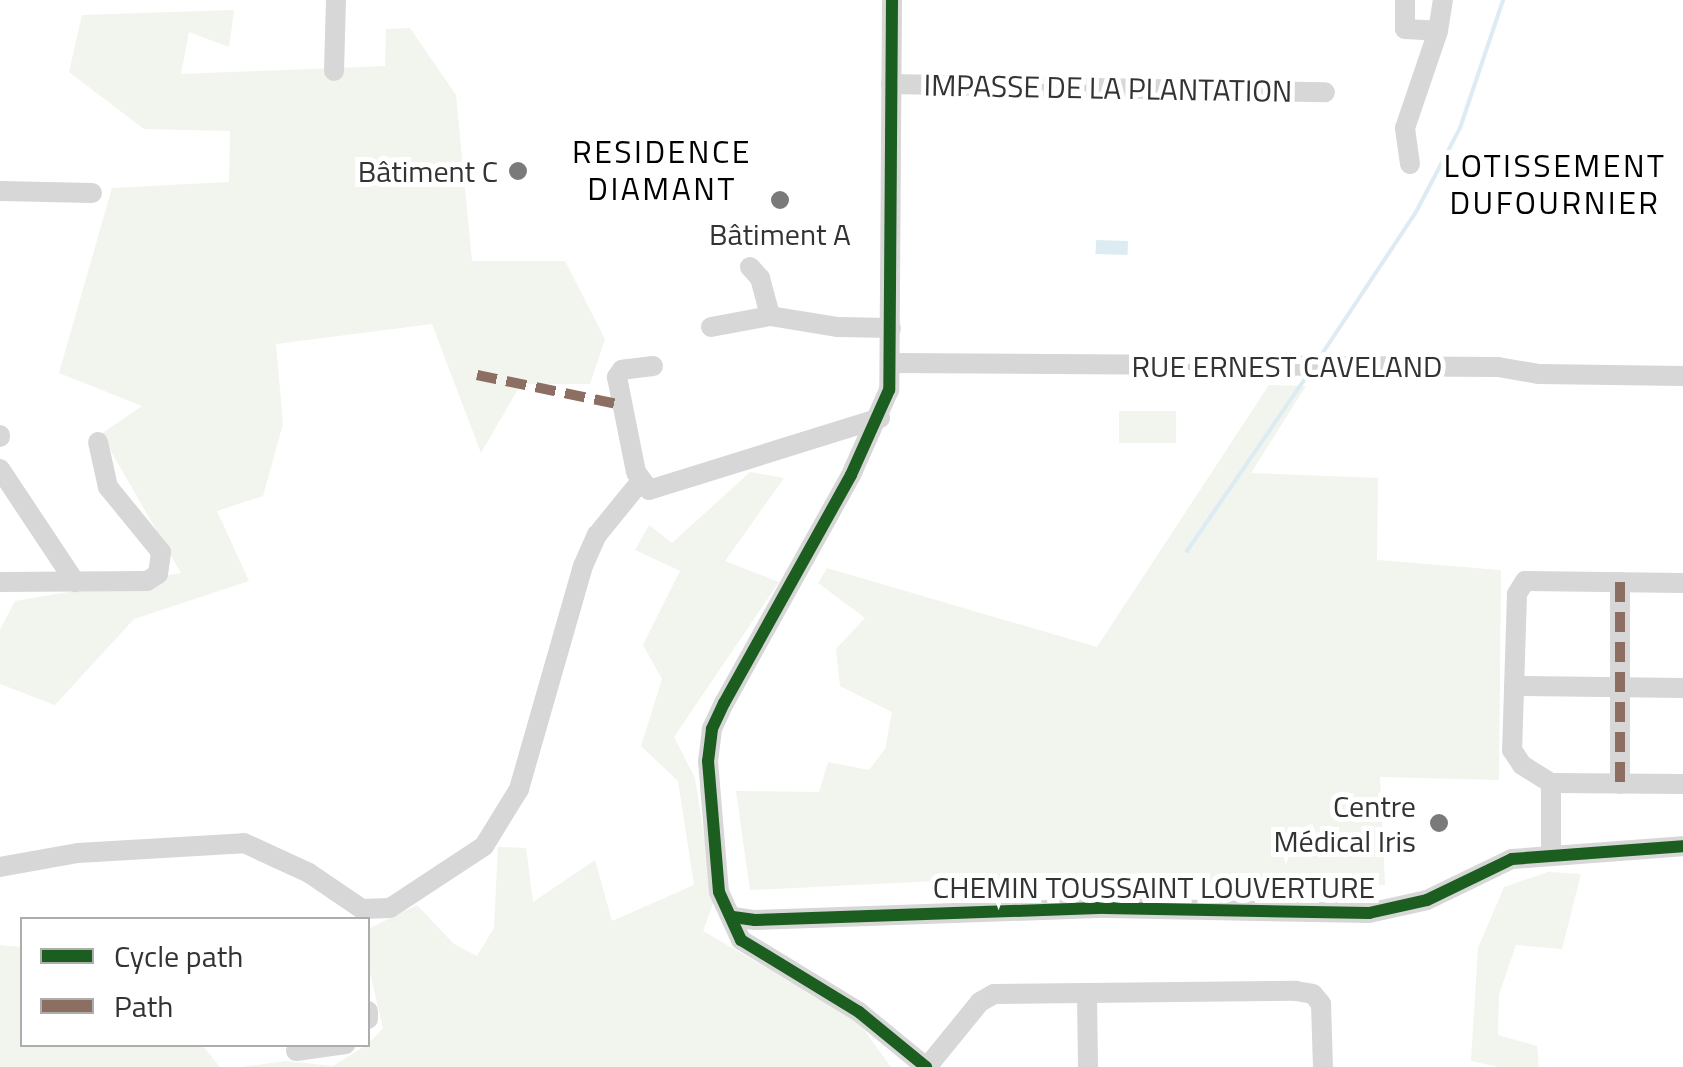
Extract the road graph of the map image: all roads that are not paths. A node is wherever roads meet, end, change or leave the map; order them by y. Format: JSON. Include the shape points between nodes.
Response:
{"nodes":[{"id":1,"x":336,"y":0,"type":"edge"},
{"id":2,"x":892,"y":0,"type":"edge"},
{"id":3,"x":1405,"y":0,"type":"edge"},
{"id":4,"x":1443,"y":0,"type":"edge"},
{"id":5,"x":1438,"y":31,"type":"junction"},
{"id":6,"x":334,"y":72,"type":"dead end"},
{"id":7,"x":891,"y":84,"type":"junction"},
{"id":8,"x":1325,"y":92,"type":"dead end"},
{"id":9,"x":1410,"y":164,"type":"dead end"},
{"id":10,"x":0,"y":191,"type":"edge"},
{"id":11,"x":92,"y":193,"type":"dead end"},
{"id":12,"x":750,"y":267,"type":"dead end"},
{"id":13,"x":770,"y":316,"type":"junction"},
{"id":14,"x":711,"y":326,"type":"dead end"},
{"id":15,"x":891,"y":328,"type":"junction"},
{"id":16,"x":890,"y":363,"type":"junction"},
{"id":17,"x":653,"y":366,"type":"dead end"},
{"id":18,"x":1683,"y":376,"type":"edge"},
{"id":19,"x":880,"y":418,"type":"junction"},
{"id":20,"x":98,"y":442,"type":"dead end"},
{"id":21,"x":0,"y":469,"type":"edge"},
{"id":22,"x":640,"y":482,"type":"junction"},
{"id":23,"x":0,"y":582,"type":"edge"},
{"id":24,"x":75,"y":582,"type":"junction"},
{"id":25,"x":1620,"y":582,"type":"junction"},
{"id":26,"x":1683,"y":582,"type":"edge"},
{"id":27,"x":1514,"y":686,"type":"junction"},
{"id":28,"x":1620,"y":688,"type":"junction"},
{"id":29,"x":1683,"y":688,"type":"edge"},
{"id":30,"x":1551,"y":783,"type":"junction"},
{"id":31,"x":1620,"y":784,"type":"junction"},
{"id":32,"x":1683,"y":784,"type":"edge"},
{"id":33,"x":1683,"y":846,"type":"edge"},
{"id":34,"x":1551,"y":853,"type":"junction"},
{"id":35,"x":0,"y":867,"type":"edge"},
{"id":36,"x":357,"y":914,"type":"edge"},
{"id":37,"x":732,"y":917,"type":"junction"},
{"id":38,"x":1088,"y":994,"type":"junction"},
{"id":39,"x":325,"y":1047,"type":"edge"},
{"id":40,"x":296,"y":1051,"type":"dead end"},
{"id":41,"x":926,"y":1067,"type":"edge"},
{"id":42,"x":1088,"y":1067,"type":"edge"},
{"id":43,"x":1323,"y":1067,"type":"edge"}],
"edges":[{"from":1,"to":6,"type":"street"},
{"from":2,"to":7,"type":"street"},
{"from":3,"to":5,"type":"street","via":[[1406,29]]},
{"from":4,"to":5,"type":"street"},
{"from":5,"to":9,"type":"street","via":[[1405,128]]},
{"from":7,"to":8,"type":"street","name":"IMPASSE DE LA PLANTATION"},
{"from":7,"to":15,"type":"street"},
{"from":10,"to":11,"type":"street"},
{"from":12,"to":13,"type":"street","via":[[760,278]]},
{"from":13,"to":14,"type":"street"},
{"from":13,"to":15,"type":"street"},
{"from":15,"to":16,"type":"street"},
{"from":16,"to":18,"type":"street","name":"RUE ERNEST CAVELAND"},
{"from":16,"to":19,"type":"street"},
{"from":17,"to":22,"type":"street","via":[[622,370],[617,377]]},
{"from":19,"to":22,"type":"street","via":[[663,489],[649,490]]},
{"from":19,"to":37,"type":"street","via":[[712,729],[708,761],[719,892]]},
{"from":20,"to":24,"type":"street","via":[[108,487],[154,541],[162,564],[150,580]]},
{"from":21,"to":24,"type":"street"},
{"from":22,"to":36,"type":"street","via":[[597,535],[582,566],[519,790],[484,846],[390,908]]},
{"from":23,"to":24,"type":"street"},
{"from":25,"to":26,"type":"street"},
{"from":25,"to":27,"type":"street","via":[[1524,581],[1517,594]]},
{"from":25,"to":28,"type":"street"},
{"from":27,"to":28,"type":"street"},
{"from":27,"to":30,"type":"street","via":[[1512,750]]},
{"from":28,"to":29,"type":"street"},
{"from":28,"to":31,"type":"street"},
{"from":30,"to":31,"type":"street"},
{"from":30,"to":34,"type":"street"},
{"from":31,"to":32,"type":"street"},
{"from":33,"to":34,"type":"street","name":"CHEMIN TOUSSAINT LOUVERTURE"},
{"from":34,"to":37,"type":"street","name":"CHEMIN TOUSSAINT LOUVERTURE","via":[[1500,862],[1426,900],[1369,913],[1105,908]]},
{"from":35,"to":36,"type":"street","via":[[78,854],[244,843],[309,874]]},
{"from":37,"to":41,"type":"street","via":[[741,940],[859,1012]]},
{"from":38,"to":41,"type":"street","via":[[994,994]]},
{"from":38,"to":42,"type":"street"},
{"from":38,"to":43,"type":"street","via":[[1308,992],[1321,1004]]},
{"from":39,"to":40,"type":"street"}]}
